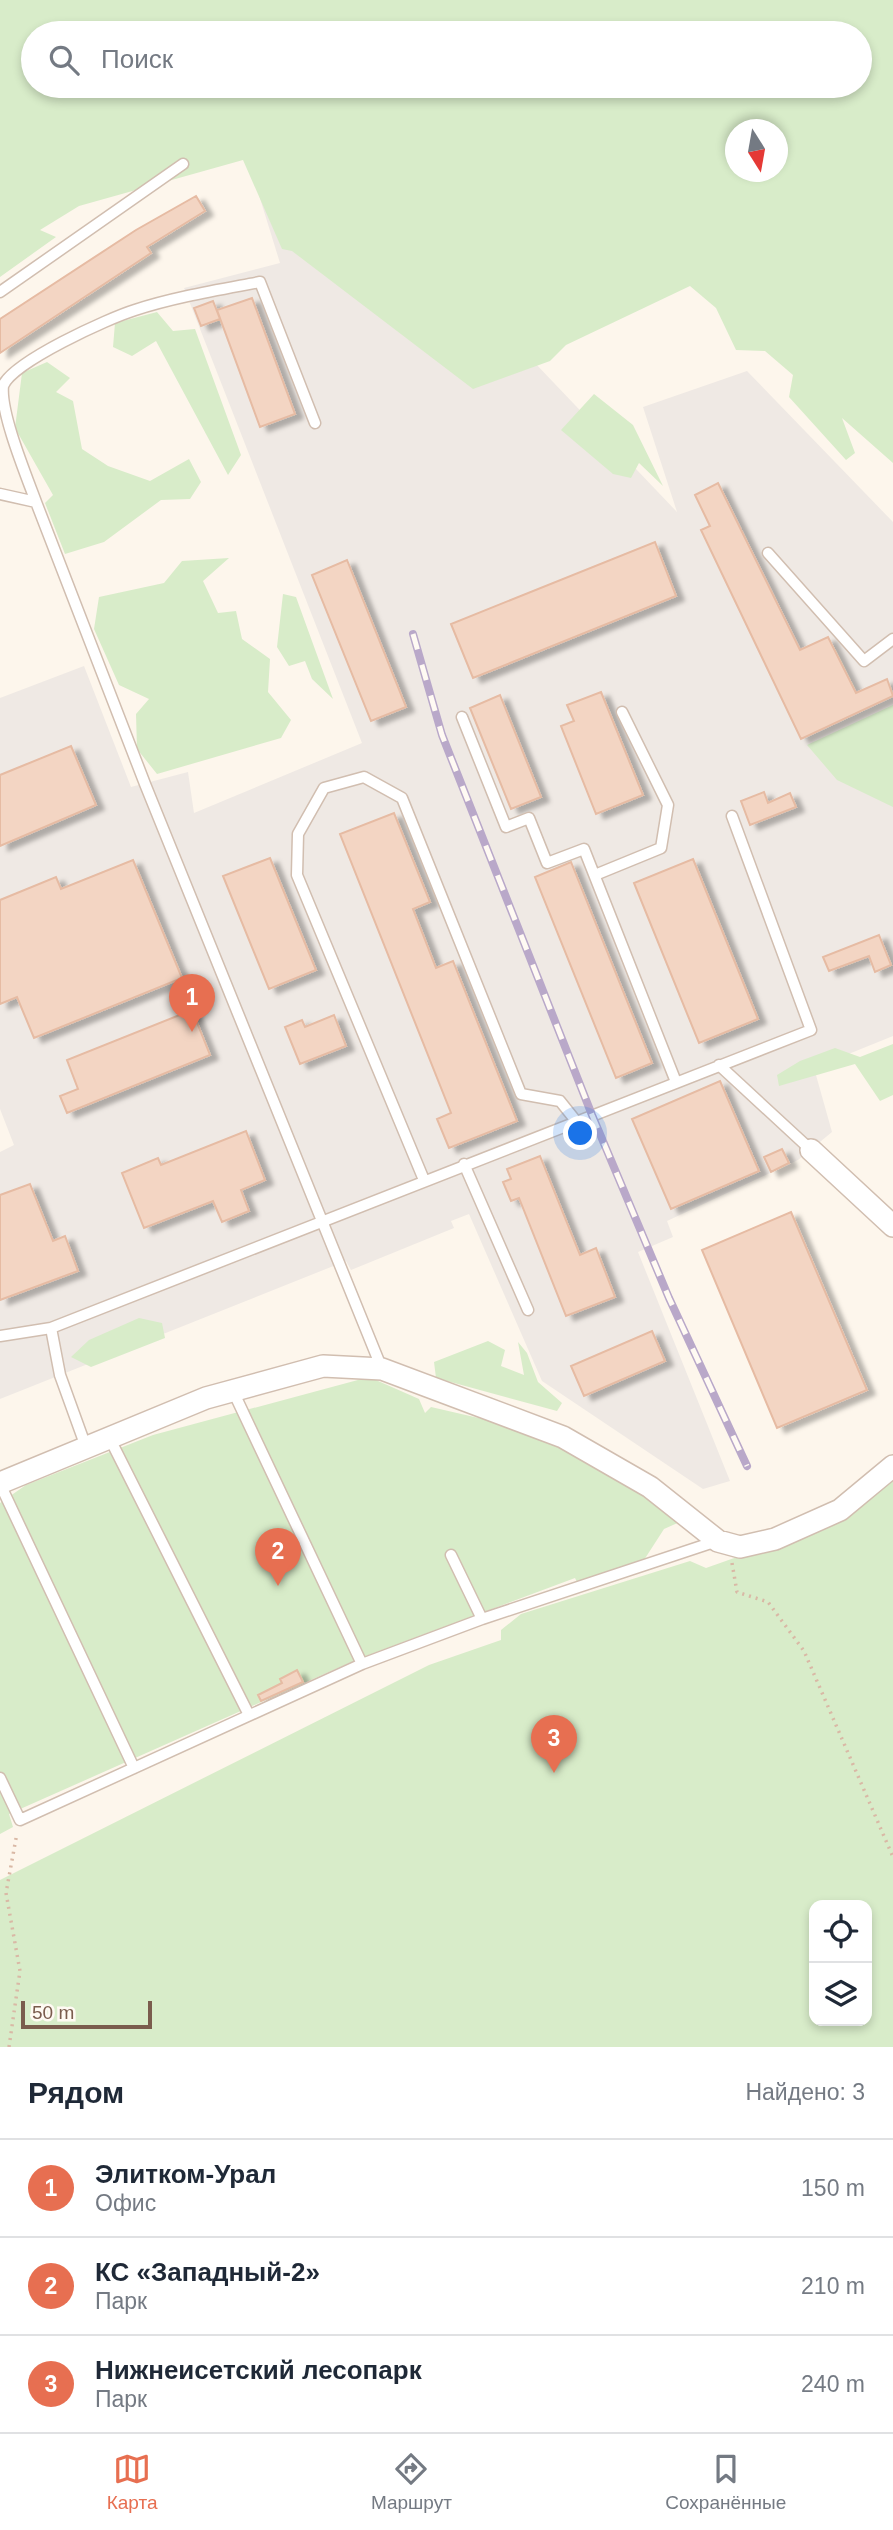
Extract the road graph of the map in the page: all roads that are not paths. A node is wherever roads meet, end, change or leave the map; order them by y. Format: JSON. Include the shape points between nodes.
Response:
{"nodes":[{"id":1,"x":183,"y":164,"type":"dead end"},
{"id":2,"x":0,"y":292,"type":"edge"},
{"id":3,"x":315,"y":424,"type":"dead end"},
{"id":4,"x":0,"y":494,"type":"edge"},
{"id":5,"x":36,"y":502,"type":"junction"},
{"id":6,"x":768,"y":552,"type":"dead end"},
{"id":7,"x":893,"y":639,"type":"edge"},
{"id":8,"x":622,"y":712,"type":"dead end"},
{"id":9,"x":462,"y":717,"type":"dead end"},
{"id":10,"x":732,"y":816,"type":"dead end"},
{"id":11,"x":595,"y":875,"type":"junction"},
{"id":12,"x":719,"y":1065,"type":"junction"},
{"id":13,"x":676,"y":1082,"type":"junction"},
{"id":14,"x":576,"y":1121,"type":"junction"},
{"id":15,"x":811,"y":1150,"type":"joint"},
{"id":16,"x":464,"y":1164,"type":"junction"},
{"id":17,"x":424,"y":1180,"type":"junction"},
{"id":18,"x":320,"y":1221,"type":"junction"},
{"id":19,"x":893,"y":1226,"type":"edge"},
{"id":20,"x":528,"y":1310,"type":"dead end"},
{"id":21,"x":51,"y":1328,"type":"junction"},
{"id":22,"x":0,"y":1336,"type":"edge"},
{"id":23,"x":382,"y":1369,"type":"junction"},
{"id":24,"x":233,"y":1391,"type":"junction"},
{"id":25,"x":109,"y":1437,"type":"junction"},
{"id":26,"x":86,"y":1447,"type":"junction"},
{"id":27,"x":893,"y":1466,"type":"edge"},
{"id":28,"x":0,"y":1483,"type":"edge"},
{"id":29,"x":723,"y":1542,"type":"junction"},
{"id":30,"x":451,"y":1555,"type":"dead end"},
{"id":31,"x":482,"y":1619,"type":"junction"},
{"id":32,"x":362,"y":1664,"type":"junction"},
{"id":33,"x":249,"y":1715,"type":"junction"},
{"id":34,"x":134,"y":1768,"type":"junction"},
{"id":35,"x":0,"y":1778,"type":"edge"}],
"edges":[{"from":1,"to":2,"type":"lane"},
{"from":3,"to":5,"type":"lane","via":[[260,282],[133,310],[47,350],[18,368],[3,385],[1,408]]},
{"from":4,"to":5,"type":"lane"},
{"from":5,"to":18,"type":"lane"},
{"from":6,"to":7,"type":"lane","via":[[864,661]]},
{"from":8,"to":11,"type":"lane","via":[[668,805],[661,848]]},
{"from":9,"to":11,"type":"lane","via":[[506,827],[529,818],[547,863],[584,849]]},
{"from":10,"to":12,"type":"lane","via":[[811,1030]]},
{"from":11,"to":13,"type":"lane"},
{"from":12,"to":13,"type":"lane"},
{"from":12,"to":15,"type":"lane"},
{"from":13,"to":14,"type":"lane"},
{"from":14,"to":16,"type":"lane"},
{"from":14,"to":17,"type":"lane","via":[[560,1101],[521,1094],[402,798],[364,777],[324,788],[298,834],[297,874]]},
{"from":15,"to":19,"type":"street"},
{"from":16,"to":17,"type":"lane"},
{"from":16,"to":20,"type":"lane"},
{"from":17,"to":18,"type":"lane"},
{"from":18,"to":21,"type":"lane"},
{"from":18,"to":23,"type":"lane"},
{"from":21,"to":22,"type":"lane"},
{"from":21,"to":26,"type":"lane","via":[[60,1375]]},
{"from":23,"to":24,"type":"street","via":[[323,1366]]},
{"from":23,"to":29,"type":"street","via":[[563,1437],[650,1487]]},
{"from":24,"to":25,"type":"street"},
{"from":24,"to":32,"type":"lane"},
{"from":25,"to":26,"type":"street"},
{"from":25,"to":33,"type":"lane"},
{"from":26,"to":28,"type":"street"},
{"from":27,"to":29,"type":"street","via":[[840,1510],[775,1539],[740,1546]]},
{"from":28,"to":34,"type":"lane"},
{"from":29,"to":31,"type":"lane"},
{"from":30,"to":31,"type":"lane"},
{"from":31,"to":32,"type":"lane"},
{"from":32,"to":33,"type":"lane"},
{"from":33,"to":34,"type":"lane"},
{"from":34,"to":35,"type":"lane","via":[[20,1820]]}]}
